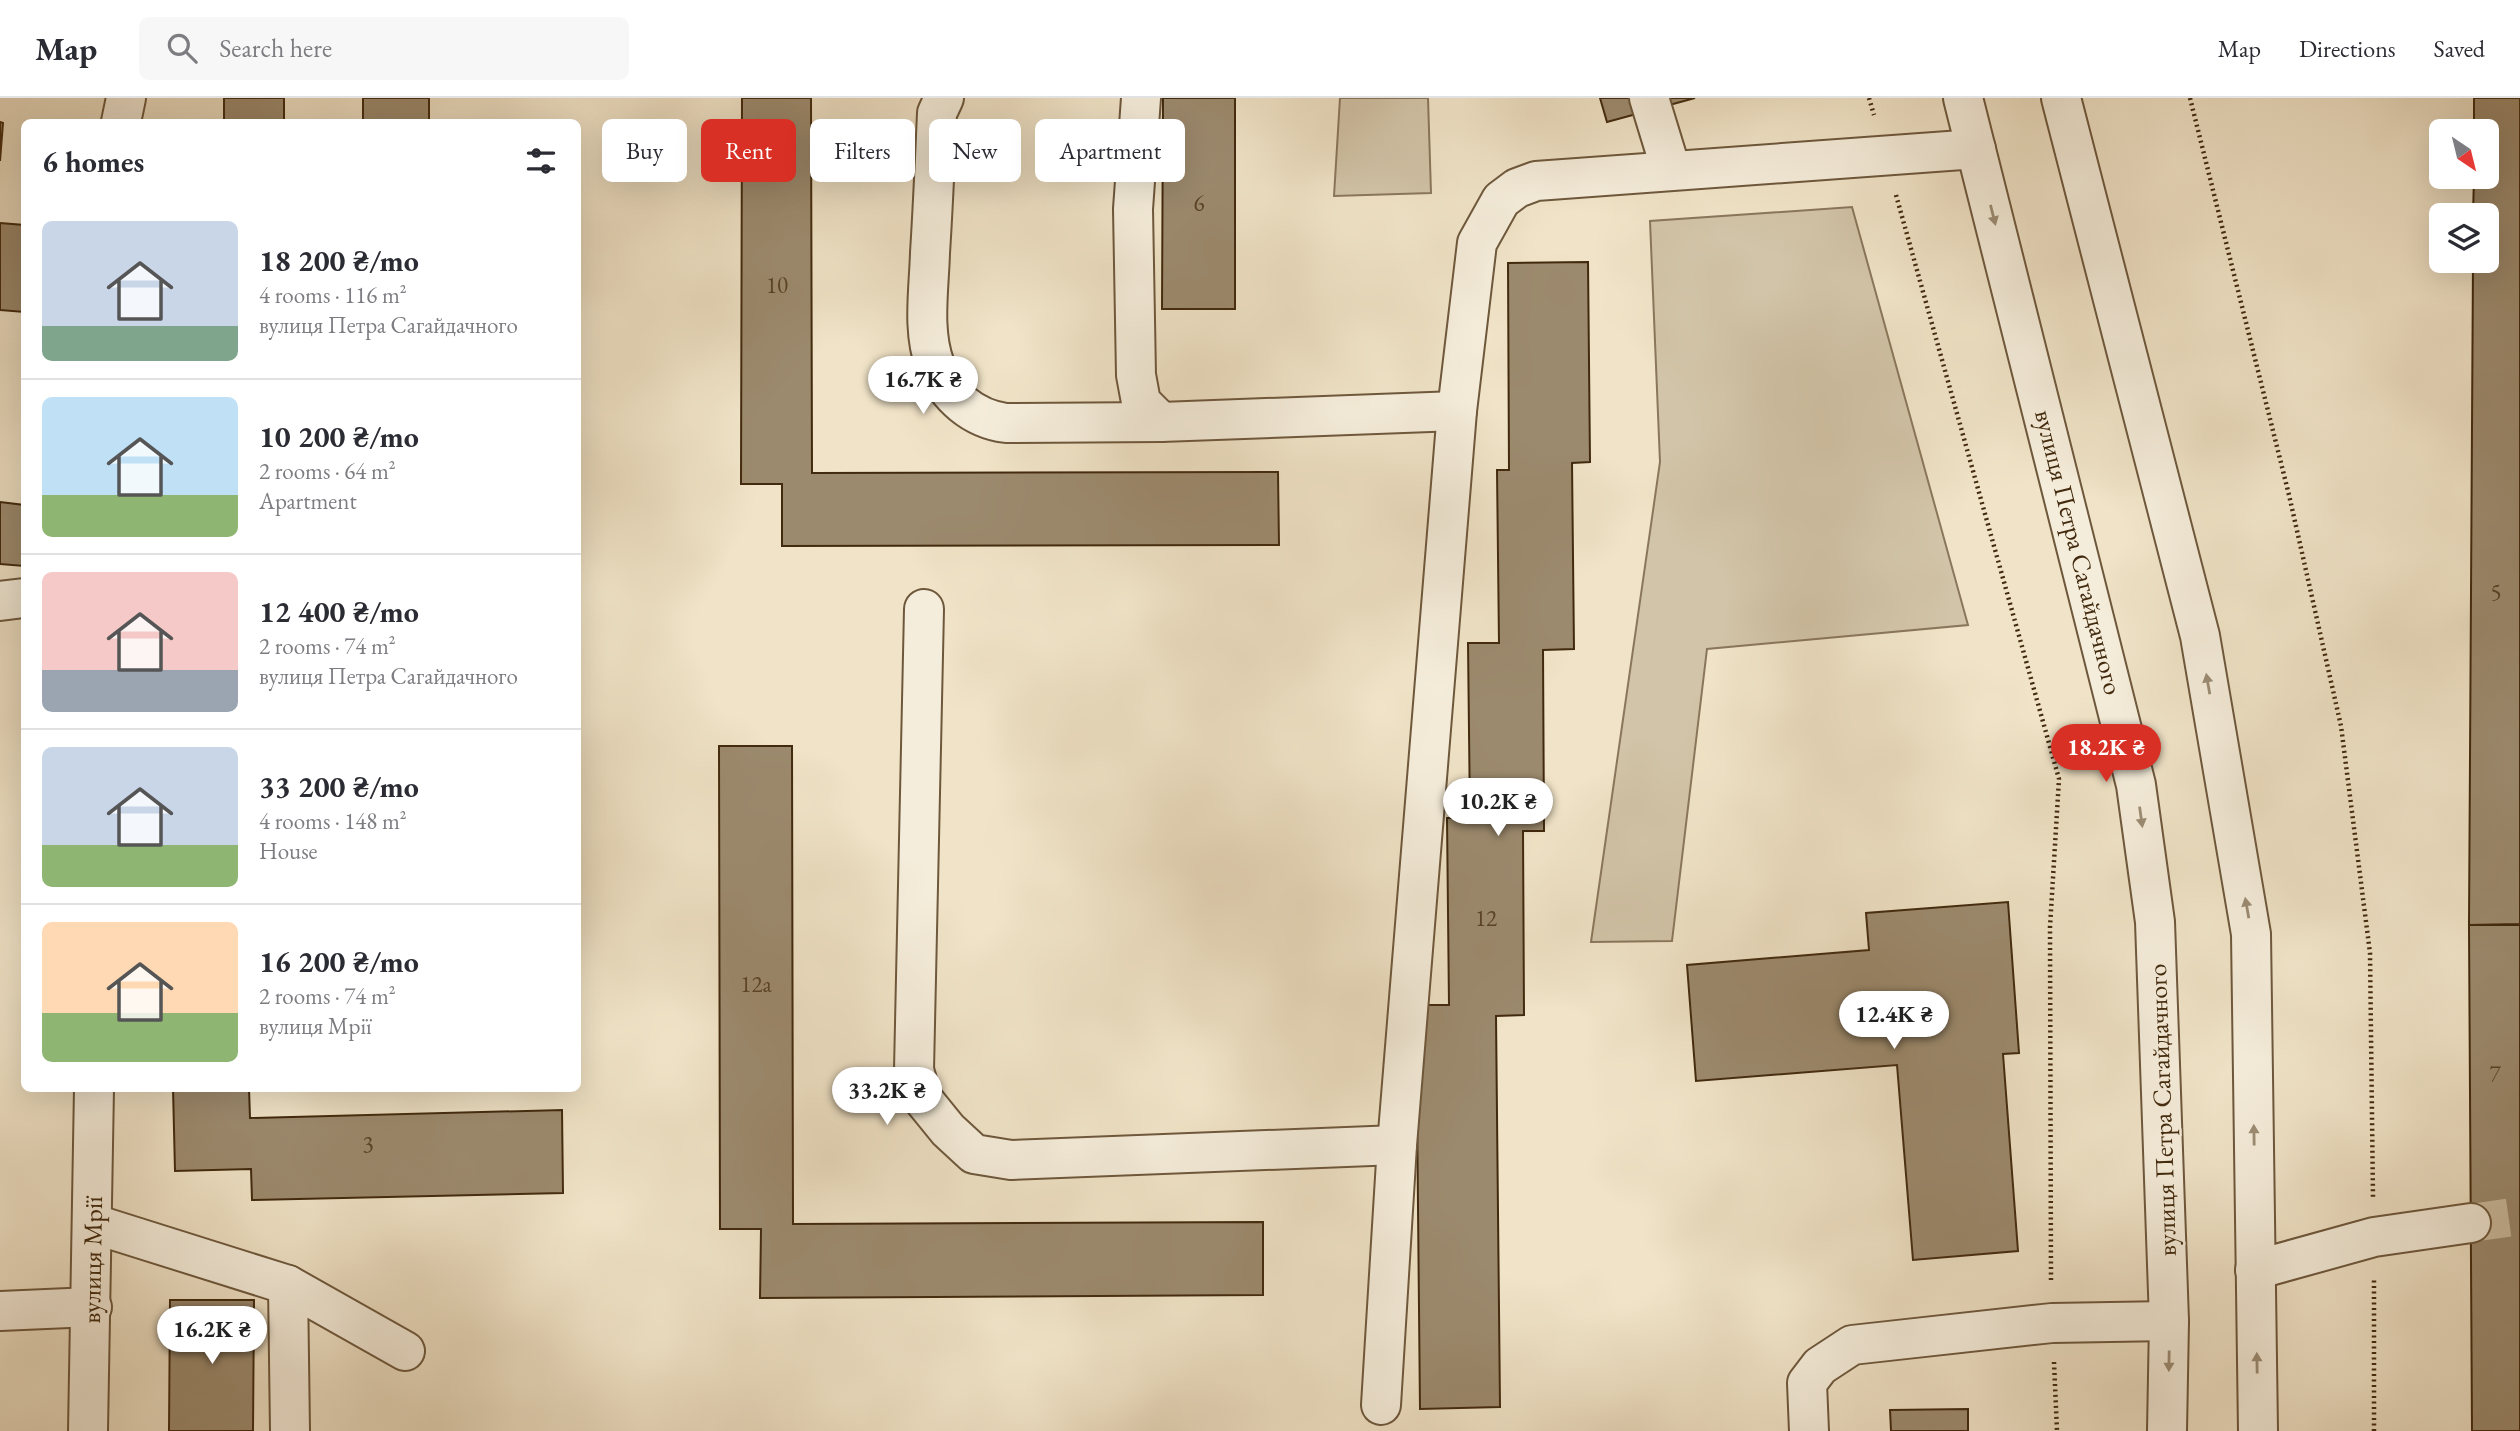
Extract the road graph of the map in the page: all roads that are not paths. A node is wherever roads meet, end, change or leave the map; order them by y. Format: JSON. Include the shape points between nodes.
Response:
{"nodes":[{"id":1,"x":125,"y":98,"type":"edge"},
{"id":2,"x":944,"y":98,"type":"edge"},
{"id":3,"x":1141,"y":98,"type":"edge"},
{"id":4,"x":1649,"y":98,"type":"edge"},
{"id":5,"x":1963,"y":98,"type":"edge"},
{"id":6,"x":2064,"y":99,"type":"edge"},
{"id":7,"x":122,"y":119,"type":"edge"},
{"id":8,"x":1976,"y":149,"type":"junction"},
{"id":9,"x":1671,"y":170,"type":"junction"},
{"id":10,"x":1457,"y":411,"type":"junction"},
{"id":11,"x":1161,"y":422,"type":"junction"},
{"id":12,"x":21,"y":598,"type":"edge"},
{"id":13,"x":0,"y":601,"type":"edge"},
{"id":14,"x":924,"y":609,"type":"dead end"},
{"id":15,"x":94,"y":1092,"type":"edge"},
{"id":16,"x":1397,"y":1145,"type":"junction"},
{"id":17,"x":2471,"y":1223,"type":"tunnel mouth"},
{"id":18,"x":94,"y":1224,"type":"junction"},
{"id":19,"x":2255,"y":1270,"type":"junction"},
{"id":20,"x":288,"y":1285,"type":"junction"},
{"id":21,"x":92,"y":1307,"type":"junction"},
{"id":22,"x":0,"y":1311,"type":"edge"},
{"id":23,"x":2169,"y":1321,"type":"junction"},
{"id":24,"x":405,"y":1351,"type":"dead end"},
{"id":25,"x":1381,"y":1405,"type":"dead end"},
{"id":26,"x":88,"y":1431,"type":"edge"},
{"id":27,"x":290,"y":1431,"type":"edge"},
{"id":28,"x":1809,"y":1431,"type":"edge"},
{"id":29,"x":2167,"y":1431,"type":"edge"},
{"id":30,"x":2259,"y":1431,"type":"edge"}],
"edges":[{"from":1,"to":7,"type":"street"},
{"from":2,"to":11,"type":"street","via":[[937,113],[927,318],[935,365],[947,387],[970,412],[987,421]]},
{"from":3,"to":11,"type":"street","via":[[1133,209],[1136,375],[1141,402]]},
{"from":4,"to":9,"type":"street"},
{"from":5,"to":8,"type":"street","name":"вулиця Петра Сагайдачного"},
{"from":19,"to":6,"type":"street","one_way":true,"via":[[2251,934],[2200,636]]},
{"from":8,"to":9,"type":"street"},
{"from":8,"to":23,"type":"street","name":"вулиця Петра Сагайдачного","one_way":true,"via":[[2136,785],[2155,922]]},
{"from":9,"to":10,"type":"street","via":[[1536,181],[1501,200],[1478,243]]},
{"from":10,"to":11,"type":"street"},
{"from":10,"to":16,"type":"street"},
{"from":12,"to":13,"type":"street"},
{"from":14,"to":16,"type":"street","via":[[914,1070],[922,1098],[948,1130],[974,1154],[1011,1160]]},
{"from":15,"to":18,"type":"street","name":"вулиця Мрії"},
{"from":16,"to":25,"type":"street"},
{"from":17,"to":19,"type":"street","via":[[2374,1237]]},
{"from":18,"to":20,"type":"street"},
{"from":18,"to":21,"type":"street","name":"вулиця Мрії"},
{"from":30,"to":19,"type":"street","one_way":true},
{"from":20,"to":24,"type":"street"},
{"from":20,"to":27,"type":"street"},
{"from":21,"to":22,"type":"street"},
{"from":21,"to":26,"type":"street","name":"вулиця Мрії"},
{"from":23,"to":28,"type":"street","via":[[2052,1323],[1852,1345],[1820,1366],[1807,1383]]},
{"from":23,"to":29,"type":"street","name":"вулиця Петра Сагайдачного","one_way":true}]}
